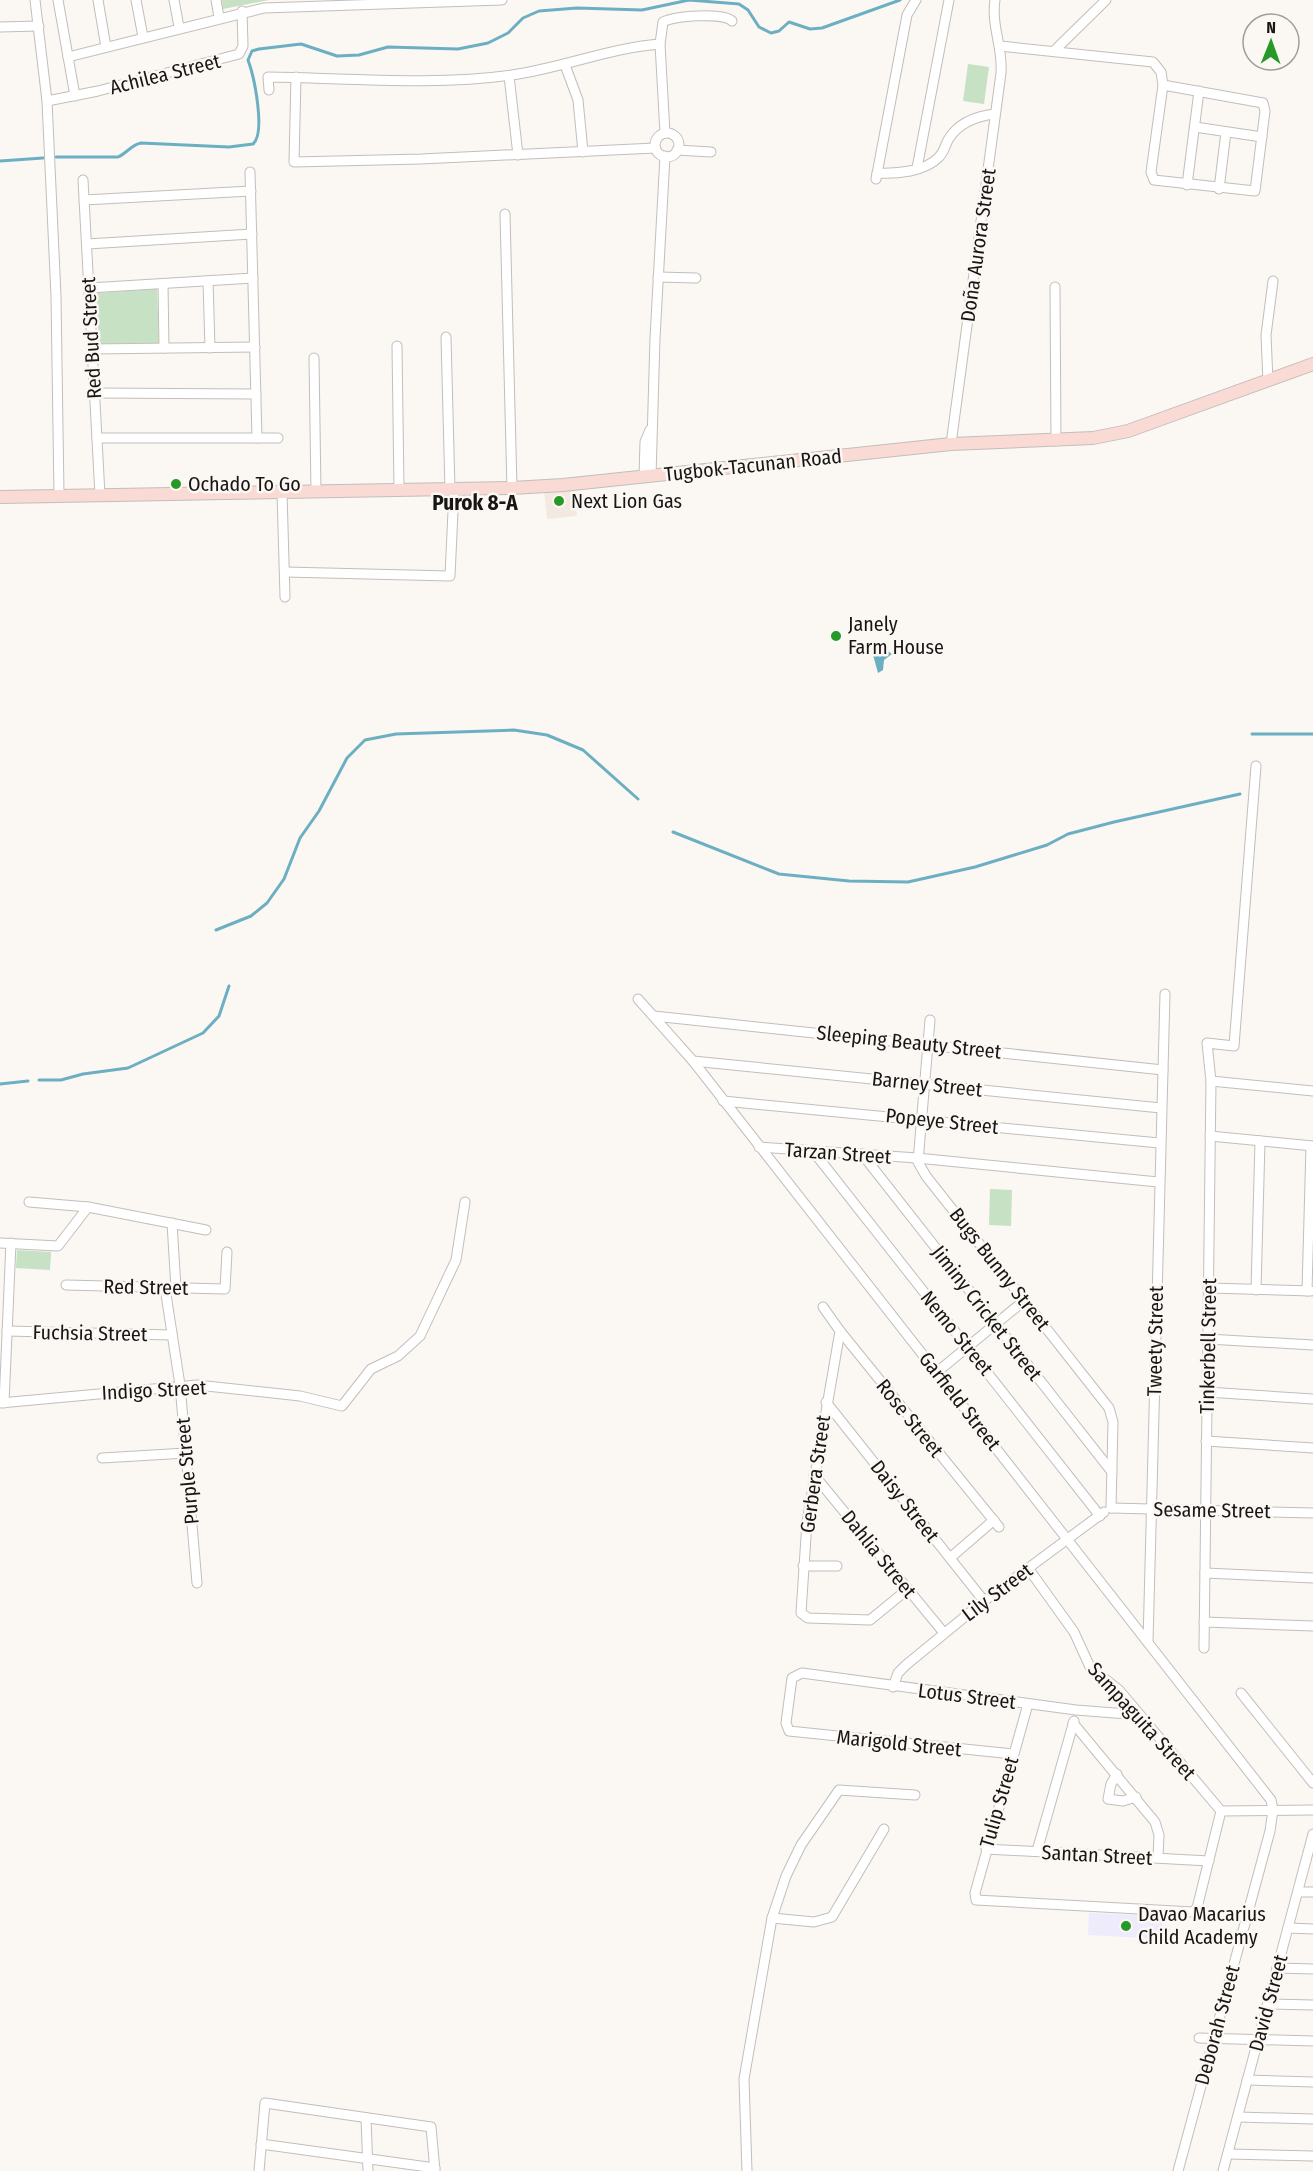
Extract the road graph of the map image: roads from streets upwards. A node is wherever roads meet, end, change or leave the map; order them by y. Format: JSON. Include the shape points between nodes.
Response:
{"nodes":[{"id":1,"x":35,"y":0,"type":"edge"},
{"id":2,"x":58,"y":0,"type":"edge"},
{"id":3,"x":98,"y":0,"type":"edge"},
{"id":4,"x":136,"y":0,"type":"edge"},
{"id":5,"x":174,"y":0,"type":"edge"},
{"id":6,"x":216,"y":0,"type":"edge"},
{"id":7,"x":502,"y":0,"type":"edge"},
{"id":8,"x":916,"y":0,"type":"edge"},
{"id":9,"x":949,"y":0,"type":"edge"},
{"id":10,"x":995,"y":0,"type":"edge"},
{"id":11,"x":1106,"y":0,"type":"edge"},
{"id":12,"x":466,"y":1,"type":"edge"},
{"id":13,"x":389,"y":2,"type":"edge"},
{"id":14,"x":427,"y":2,"type":"edge"},
{"id":15,"x":313,"y":3,"type":"edge"},
{"id":16,"x":351,"y":3,"type":"edge"},
{"id":17,"x":274,"y":4,"type":"edge"},
{"id":18,"x":242,"y":11,"type":"junction"},
{"id":19,"x":219,"y":17,"type":"junction"},
{"id":20,"x":732,"y":21,"type":"dead end"},
{"id":21,"x":39,"y":26,"type":"junction"},
{"id":22,"x":0,"y":27,"type":"edge"},
{"id":23,"x":179,"y":27,"type":"junction"},
{"id":24,"x":143,"y":37,"type":"junction"},
{"id":25,"x":660,"y":44,"type":"junction"},
{"id":26,"x":1000,"y":45,"type":"junction"},
{"id":27,"x":106,"y":46,"type":"junction"},
{"id":28,"x":1054,"y":51,"type":"junction"},
{"id":29,"x":68,"y":57,"type":"junction"},
{"id":30,"x":565,"y":65,"type":"junction"},
{"id":31,"x":509,"y":76,"type":"junction"},
{"id":32,"x":296,"y":77,"type":"junction"},
{"id":33,"x":1163,"y":85,"type":"junction"},
{"id":34,"x":268,"y":90,"type":"dead end"},
{"id":35,"x":1199,"y":91,"type":"junction"},
{"id":36,"x":75,"y":96,"type":"junction"},
{"id":37,"x":48,"y":101,"type":"junction"},
{"id":38,"x":995,"y":114,"type":"junction"},
{"id":39,"x":1195,"y":127,"type":"junction"},
{"id":40,"x":1226,"y":132,"type":"junction"},
{"id":41,"x":665,"y":133,"type":"junction"},
{"id":42,"x":1262,"y":137,"type":"junction"},
{"id":43,"x":656,"y":148,"type":"junction"},
{"id":44,"x":677,"y":150,"type":"junction"},
{"id":45,"x":584,"y":152,"type":"junction"},
{"id":46,"x":711,"y":152,"type":"dead end"},
{"id":47,"x":518,"y":154,"type":"junction"},
{"id":48,"x":665,"y":156,"type":"junction"},
{"id":49,"x":917,"y":168,"type":"junction"},
{"id":50,"x":250,"y":172,"type":"dead end"},
{"id":51,"x":83,"y":180,"type":"dead end"},
{"id":52,"x":1187,"y":185,"type":"junction"},
{"id":53,"x":1219,"y":189,"type":"junction"},
{"id":54,"x":250,"y":191,"type":"junction"},
{"id":55,"x":84,"y":200,"type":"junction"},
{"id":56,"x":505,"y":214,"type":"dead end"},
{"id":57,"x":252,"y":234,"type":"junction"},
{"id":58,"x":87,"y":243,"type":"junction"},
{"id":59,"x":658,"y":277,"type":"junction"},
{"id":60,"x":253,"y":278,"type":"junction"},
{"id":61,"x":696,"y":278,"type":"dead end"},
{"id":62,"x":208,"y":281,"type":"junction"},
{"id":63,"x":1273,"y":281,"type":"dead end"},
{"id":64,"x":163,"y":284,"type":"junction"},
{"id":65,"x":1055,"y":287,"type":"dead end"},
{"id":66,"x":89,"y":288,"type":"junction"},
{"id":67,"x":447,"y":337,"type":"dead end"},
{"id":68,"x":397,"y":346,"type":"dead end"},
{"id":69,"x":255,"y":347,"type":"junction"},
{"id":70,"x":164,"y":348,"type":"junction"},
{"id":71,"x":210,"y":348,"type":"junction"},
{"id":72,"x":92,"y":349,"type":"junction"},
{"id":73,"x":314,"y":358,"type":"dead end"},
{"id":74,"x":1313,"y":364,"type":"edge"},
{"id":75,"x":1268,"y":381,"type":"junction"},
{"id":76,"x":94,"y":393,"type":"junction"},
{"id":77,"x":256,"y":394,"type":"junction"},
{"id":78,"x":97,"y":438,"type":"junction"},
{"id":79,"x":257,"y":438,"type":"junction"},
{"id":80,"x":278,"y":438,"type":"dead end"},
{"id":81,"x":1056,"y":441,"type":"junction"},
{"id":82,"x":951,"y":444,"type":"junction"},
{"id":83,"x":648,"y":476,"type":"junction"},
{"id":84,"x":512,"y":488,"type":"junction"},
{"id":85,"x":399,"y":490,"type":"junction"},
{"id":86,"x":452,"y":490,"type":"junction"},
{"id":87,"x":282,"y":492,"type":"junction"},
{"id":88,"x":316,"y":492,"type":"junction"},
{"id":89,"x":59,"y":495,"type":"junction"},
{"id":90,"x":100,"y":495,"type":"junction"},
{"id":91,"x":0,"y":497,"type":"edge"},
{"id":92,"x":285,"y":572,"type":"junction"},
{"id":93,"x":285,"y":597,"type":"dead end"},
{"id":94,"x":1256,"y":766,"type":"dead end"},
{"id":95,"x":1165,"y":994,"type":"dead end"},
{"id":96,"x":638,"y":999,"type":"dead end"},
{"id":97,"x":654,"y":1016,"type":"junction"},
{"id":98,"x":930,"y":1020,"type":"dead end"},
{"id":99,"x":928,"y":1043,"type":"junction"},
{"id":100,"x":693,"y":1061,"type":"junction"},
{"id":101,"x":1163,"y":1070,"type":"junction"},
{"id":102,"x":1211,"y":1081,"type":"junction"},
{"id":103,"x":924,"y":1084,"type":"junction"},
{"id":104,"x":1313,"y":1090,"type":"edge"},
{"id":105,"x":723,"y":1101,"type":"junction"},
{"id":106,"x":1161,"y":1108,"type":"junction"},
{"id":107,"x":921,"y":1119,"type":"junction"},
{"id":108,"x":1210,"y":1136,"type":"junction"},
{"id":109,"x":1260,"y":1141,"type":"junction"},
{"id":110,"x":1160,"y":1143,"type":"junction"},
{"id":111,"x":1312,"y":1146,"type":"edge"},
{"id":112,"x":759,"y":1147,"type":"junction"},
{"id":113,"x":813,"y":1151,"type":"junction"},
{"id":114,"x":862,"y":1154,"type":"junction"},
{"id":115,"x":917,"y":1158,"type":"junction"},
{"id":116,"x":1158,"y":1182,"type":"junction"},
{"id":117,"x":29,"y":1202,"type":"dead end"},
{"id":118,"x":465,"y":1202,"type":"dead end"},
{"id":119,"x":88,"y":1207,"type":"junction"},
{"id":120,"x":172,"y":1223,"type":"junction"},
{"id":121,"x":206,"y":1230,"type":"dead end"},
{"id":122,"x":0,"y":1243,"type":"edge"},
{"id":123,"x":11,"y":1243,"type":"junction"},
{"id":124,"x":227,"y":1252,"type":"dead end"},
{"id":125,"x":66,"y":1285,"type":"dead end"},
{"id":126,"x":165,"y":1287,"type":"junction"},
{"id":127,"x":176,"y":1288,"type":"junction"},
{"id":128,"x":1208,"y":1288,"type":"junction"},
{"id":129,"x":1256,"y":1290,"type":"junction"},
{"id":130,"x":1310,"y":1291,"type":"edge"},
{"id":131,"x":1025,"y":1300,"type":"junction"},
{"id":132,"x":823,"y":1307,"type":"dead end"},
{"id":133,"x":996,"y":1324,"type":"junction"},
{"id":134,"x":7,"y":1331,"type":"junction"},
{"id":135,"x":840,"y":1331,"type":"junction"},
{"id":136,"x":172,"y":1335,"type":"junction"},
{"id":137,"x":1208,"y":1339,"type":"junction"},
{"id":138,"x":1313,"y":1345,"type":"edge"},
{"id":139,"x":968,"y":1347,"type":"junction"},
{"id":140,"x":937,"y":1372,"type":"junction"},
{"id":141,"x":180,"y":1385,"type":"junction"},
{"id":142,"x":1207,"y":1392,"type":"junction"},
{"id":143,"x":1313,"y":1399,"type":"edge"},
{"id":144,"x":826,"y":1402,"type":"junction"},
{"id":145,"x":2,"y":1403,"type":"edge"},
{"id":146,"x":1206,"y":1441,"type":"junction"},
{"id":147,"x":1313,"y":1448,"type":"edge"},
{"id":148,"x":186,"y":1453,"type":"junction"},
{"id":149,"x":102,"y":1458,"type":"dead end"},
{"id":150,"x":1112,"y":1472,"type":"junction"},
{"id":151,"x":814,"y":1475,"type":"junction"},
{"id":152,"x":1111,"y":1508,"type":"junction"},
{"id":153,"x":1151,"y":1508,"type":"junction"},
{"id":154,"x":1205,"y":1508,"type":"junction"},
{"id":155,"x":1313,"y":1513,"type":"edge"},
{"id":156,"x":1100,"y":1516,"type":"junction"},
{"id":157,"x":1069,"y":1539,"type":"junction"},
{"id":158,"x":950,"y":1558,"type":"junction"},
{"id":159,"x":803,"y":1566,"type":"junction"},
{"id":160,"x":837,"y":1566,"type":"dead end"},
{"id":161,"x":1028,"y":1568,"type":"junction"},
{"id":162,"x":1204,"y":1573,"type":"junction"},
{"id":163,"x":1313,"y":1578,"type":"edge"},
{"id":164,"x":196,"y":1583,"type":"dead end"},
{"id":165,"x":908,"y":1589,"type":"junction"},
{"id":166,"x":984,"y":1601,"type":"junction"},
{"id":167,"x":1204,"y":1622,"type":"junction"},
{"id":168,"x":1313,"y":1626,"type":"edge"},
{"id":169,"x":944,"y":1633,"type":"junction"},
{"id":170,"x":1148,"y":1642,"type":"junction"},
{"id":171,"x":1204,"y":1648,"type":"dead end"},
{"id":172,"x":893,"y":1687,"type":"junction"},
{"id":173,"x":1241,"y":1693,"type":"dead end"},
{"id":174,"x":1028,"y":1704,"type":"junction"},
{"id":175,"x":1076,"y":1710,"type":"junction"},
{"id":176,"x":1140,"y":1714,"type":"junction"},
{"id":177,"x":1073,"y":1723,"type":"junction"},
{"id":178,"x":787,"y":1729,"type":"joint"},
{"id":179,"x":1013,"y":1754,"type":"junction"},
{"id":180,"x":1302,"y":1770,"type":"junction"},
{"id":181,"x":1313,"y":1770,"type":"edge"},
{"id":182,"x":1117,"y":1774,"type":"junction"},
{"id":183,"x":1313,"y":1783,"type":"edge"},
{"id":184,"x":915,"y":1795,"type":"dead end"},
{"id":185,"x":1137,"y":1797,"type":"junction"},
{"id":186,"x":1108,"y":1799,"type":"junction"},
{"id":187,"x":1099,"y":1806,"type":"dead end"},
{"id":188,"x":1273,"y":1810,"type":"junction"},
{"id":189,"x":1313,"y":1810,"type":"edge"},
{"id":190,"x":1221,"y":1811,"type":"junction"},
{"id":191,"x":884,"y":1829,"type":"dead end"},
{"id":192,"x":1313,"y":1834,"type":"edge"},
{"id":193,"x":986,"y":1848,"type":"junction"},
{"id":194,"x":1037,"y":1851,"type":"junction"},
{"id":195,"x":1310,"y":1854,"type":"edge"},
{"id":196,"x":1158,"y":1858,"type":"junction"},
{"id":197,"x":1209,"y":1861,"type":"junction"},
{"id":198,"x":1298,"y":1892,"type":"junction"},
{"id":199,"x":1313,"y":1892,"type":"edge"},
{"id":200,"x":772,"y":1918,"type":"junction"},
{"id":201,"x":1288,"y":1929,"type":"junction"},
{"id":202,"x":1313,"y":1929,"type":"edge"},
{"id":203,"x":1277,"y":1968,"type":"junction"},
{"id":204,"x":1313,"y":1969,"type":"edge"},
{"id":205,"x":1268,"y":2004,"type":"junction"},
{"id":206,"x":1313,"y":2005,"type":"edge"},
{"id":207,"x":1199,"y":2038,"type":"dead end"},
{"id":208,"x":1214,"y":2038,"type":"junction"},
{"id":209,"x":1258,"y":2039,"type":"junction"},
{"id":210,"x":1313,"y":2041,"type":"edge"},
{"id":211,"x":1247,"y":2080,"type":"junction"},
{"id":212,"x":1313,"y":2082,"type":"edge"},
{"id":213,"x":1238,"y":2117,"type":"junction"},
{"id":214,"x":366,"y":2118,"type":"junction"},
{"id":215,"x":1313,"y":2118,"type":"edge"},
{"id":216,"x":261,"y":2144,"type":"junction"},
{"id":217,"x":1228,"y":2154,"type":"junction"},
{"id":218,"x":1313,"y":2156,"type":"edge"},
{"id":219,"x":368,"y":2159,"type":"junction"},
{"id":220,"x":435,"y":2170,"type":"edge"},
{"id":221,"x":259,"y":2171,"type":"edge"},
{"id":222,"x":368,"y":2171,"type":"edge"},
{"id":223,"x":747,"y":2171,"type":"edge"},
{"id":224,"x":1178,"y":2171,"type":"edge"},
{"id":225,"x":1223,"y":2171,"type":"edge"}],
"edges":[{"from":1,"to":21,"type":"street"},
{"from":2,"to":29,"type":"street"},
{"from":3,"to":27,"type":"street"},
{"from":4,"to":24,"type":"street"},
{"from":5,"to":23,"type":"street"},
{"from":6,"to":19,"type":"street"},
{"from":7,"to":12,"type":"street"},
{"from":8,"to":49,"type":"street","via":[[907,15],[876,176]]},
{"from":9,"to":49,"type":"street"},
{"from":10,"to":26,"type":"street","via":[[993,22]]},
{"from":11,"to":28,"type":"street"},
{"from":12,"to":14,"type":"street"},
{"from":13,"to":14,"type":"street"},
{"from":13,"to":16,"type":"street"},
{"from":15,"to":16,"type":"street"},
{"from":15,"to":17,"type":"street"},
{"from":17,"to":18,"type":"street"},
{"from":18,"to":19,"type":"street"},
{"from":18,"to":36,"type":"street","name":"Achilea Street","via":[[243,46],[239,54]]},
{"from":19,"to":23,"type":"street"},
{"from":20,"to":25,"type":"street","via":[[721,16],[667,20],[661,26]]},
{"from":21,"to":22,"type":"street"},
{"from":21,"to":37,"type":"street"},
{"from":23,"to":24,"type":"street"},
{"from":24,"to":27,"type":"street"},
{"from":25,"to":30,"type":"street","via":[[632,47]]},
{"from":25,"to":41,"type":"street"},
{"from":26,"to":28,"type":"street"},
{"from":26,"to":38,"type":"street","name":"Doña Aurora Street","via":[[1002,65]]},
{"from":27,"to":29,"type":"street"},
{"from":28,"to":33,"type":"street","via":[[1153,62],[1161,72]]},
{"from":29,"to":36,"type":"street"},
{"from":30,"to":31,"type":"street"},
{"from":30,"to":45,"type":"street","via":[[578,100]]},
{"from":31,"to":32,"type":"street"},
{"from":31,"to":47,"type":"street","via":[[508,115]]},
{"from":32,"to":34,"type":"street","via":[[268,77]]},
{"from":32,"to":47,"type":"street","via":[[294,162]]},
{"from":33,"to":35,"type":"street"},
{"from":33,"to":52,"type":"street","via":[[1151,172],[1154,180]]},
{"from":35,"to":39,"type":"street"},
{"from":35,"to":42,"type":"street","via":[[1263,103]]},
{"from":36,"to":37,"type":"street","name":"Achilea Street"},
{"from":37,"to":89,"type":"street"},
{"from":38,"to":49,"type":"street","via":[[975,118],[959,127],[939,157]]},
{"from":38,"to":82,"type":"street","name":"Doña Aurora Street"},
{"from":39,"to":40,"type":"street"},
{"from":39,"to":52,"type":"street"},
{"from":40,"to":42,"type":"street"},
{"from":40,"to":53,"type":"street"},
{"from":41,"to":43,"type":"street","via":[[658,137]]},
{"from":41,"to":44,"type":"street","via":[[675,136]]},
{"from":42,"to":53,"type":"street","via":[[1255,191]]},
{"from":43,"to":45,"type":"street"},
{"from":43,"to":48,"type":"street"},
{"from":44,"to":46,"type":"street"},
{"from":44,"to":48,"type":"street"},
{"from":45,"to":47,"type":"street"},
{"from":48,"to":59,"type":"street"},
{"from":50,"to":54,"type":"street"},
{"from":51,"to":55,"type":"street","name":"Red Bud Street"},
{"from":52,"to":53,"type":"street"},
{"from":54,"to":55,"type":"street"},
{"from":54,"to":57,"type":"street"},
{"from":55,"to":58,"type":"street","name":"Red Bud Street"},
{"from":56,"to":84,"type":"street"},
{"from":57,"to":58,"type":"street"},
{"from":57,"to":60,"type":"street"},
{"from":58,"to":66,"type":"street","name":"Red Bud Street"},
{"from":59,"to":61,"type":"street"},
{"from":59,"to":83,"type":"street"},
{"from":60,"to":62,"type":"street"},
{"from":60,"to":69,"type":"street"},
{"from":62,"to":64,"type":"street"},
{"from":62,"to":71,"type":"street"},
{"from":63,"to":75,"type":"street","via":[[1266,335]]},
{"from":64,"to":66,"type":"street"},
{"from":64,"to":70,"type":"street"},
{"from":65,"to":81,"type":"street"},
{"from":66,"to":72,"type":"street","name":"Red Bud Street"},
{"from":67,"to":86,"type":"street"},
{"from":68,"to":85,"type":"street"},
{"from":69,"to":71,"type":"street"},
{"from":69,"to":77,"type":"street"},
{"from":70,"to":71,"type":"street"},
{"from":70,"to":72,"type":"street"},
{"from":72,"to":76,"type":"street","name":"Red Bud Street"},
{"from":73,"to":88,"type":"street"},
{"from":74,"to":75,"type":"street","name":"Tugbok-Tacunan Road"},
{"from":75,"to":81,"type":"street","name":"Tugbok-Tacunan Road","via":[[1128,431]]},
{"from":76,"to":77,"type":"street"},
{"from":76,"to":78,"type":"street","name":"Red Bud Street"},
{"from":77,"to":79,"type":"street"},
{"from":78,"to":79,"type":"street"},
{"from":78,"to":90,"type":"street","name":"Red Bud Street"},
{"from":79,"to":80,"type":"street"},
{"from":81,"to":82,"type":"street","name":"Tugbok-Tacunan Road"},
{"from":82,"to":83,"type":"street","name":"Tugbok-Tacunan Road"},
{"from":83,"to":84,"type":"street","name":"Tugbok-Tacunan Road"},
{"from":84,"to":86,"type":"street","name":"Tugbok-Tacunan Road"},
{"from":85,"to":86,"type":"street","name":"Tugbok-Tacunan Road"},
{"from":85,"to":88,"type":"street","name":"Tugbok-Tacunan Road"},
{"from":86,"to":92,"type":"street","via":[[450,576]]},
{"from":87,"to":88,"type":"street","name":"Tugbok-Tacunan Road"},
{"from":87,"to":90,"type":"street","name":"Tugbok-Tacunan Road"},
{"from":87,"to":92,"type":"street"},
{"from":89,"to":90,"type":"street","name":"Tugbok-Tacunan Road"},
{"from":89,"to":91,"type":"street","name":"Tugbok-Tacunan Road"},
{"from":92,"to":93,"type":"street"},
{"from":94,"to":102,"type":"street","name":"Tinkerbell Street","via":[[1234,1046],[1207,1043]]},
{"from":95,"to":101,"type":"street","name":"Tweety Street"},
{"from":96,"to":97,"type":"street","name":"Garfield Street"},
{"from":97,"to":99,"type":"street","name":"Sleeping Beauty Street"},
{"from":97,"to":100,"type":"street","name":"Garfield Street"},
{"from":98,"to":99,"type":"street"},
{"from":99,"to":101,"type":"street","name":"Sleeping Beauty Street"},
{"from":99,"to":103,"type":"street"},
{"from":100,"to":103,"type":"street","name":"Barney Street"},
{"from":100,"to":105,"type":"street","name":"Garfield Street"},
{"from":101,"to":106,"type":"street","name":"Tweety Street"},
{"from":102,"to":104,"type":"street"},
{"from":102,"to":108,"type":"street","name":"Tinkerbell Street"},
{"from":103,"to":106,"type":"street","name":"Barney Street"},
{"from":103,"to":107,"type":"street"},
{"from":105,"to":107,"type":"street","name":"Popeye Street"},
{"from":105,"to":112,"type":"street","name":"Garfield Street"},
{"from":106,"to":110,"type":"street","name":"Tweety Street"},
{"from":107,"to":110,"type":"street","name":"Popeye Street"},
{"from":107,"to":115,"type":"street"},
{"from":108,"to":109,"type":"street"},
{"from":108,"to":128,"type":"street","name":"Tinkerbell Street"},
{"from":109,"to":111,"type":"street"},
{"from":109,"to":129,"type":"street"},
{"from":110,"to":116,"type":"street","name":"Tweety Street"},
{"from":111,"to":130,"type":"street"},
{"from":112,"to":113,"type":"street","name":"Tarzan Street"},
{"from":112,"to":140,"type":"street","name":"Garfield Street"},
{"from":113,"to":114,"type":"street","name":"Tarzan Street"},
{"from":113,"to":139,"type":"street","name":"Nemo Street"},
{"from":114,"to":115,"type":"street","name":"Tarzan Street"},
{"from":114,"to":133,"type":"street","name":"Jiminy Cricket Street"},
{"from":115,"to":116,"type":"street","name":"Popeye Street"},
{"from":115,"to":131,"type":"street","name":"Bugs Bunny Street","via":[[926,1176]]},
{"from":116,"to":153,"type":"street","name":"Tweety Street"},
{"from":117,"to":119,"type":"street"},
{"from":118,"to":141,"type":"street","name":"Indigo Street","via":[[456,1260],[420,1336],[398,1356],[371,1369],[342,1406],[284,1393]]},
{"from":119,"to":120,"type":"street"},
{"from":119,"to":123,"type":"street","via":[[58,1246]]},
{"from":120,"to":121,"type":"street"},
{"from":120,"to":127,"type":"street"},
{"from":122,"to":123,"type":"street"},
{"from":123,"to":134,"type":"street"},
{"from":124,"to":127,"type":"street","name":"Red Street","via":[[225,1289]]},
{"from":125,"to":126,"type":"street","name":"Red Street"},
{"from":126,"to":127,"type":"street","name":"Red Street"},
{"from":126,"to":136,"type":"street","name":"Purple Street"},
{"from":128,"to":129,"type":"street"},
{"from":128,"to":137,"type":"street","name":"Tinkerbell Street"},
{"from":129,"to":130,"type":"street"},
{"from":131,"to":133,"type":"street"},
{"from":131,"to":150,"type":"street","name":"Bugs Bunny Street","via":[[1111,1412]]},
{"from":132,"to":135,"type":"street","name":"Rose Street"},
{"from":133,"to":139,"type":"street"},
{"from":133,"to":150,"type":"street","name":"Jiminy Cricket Street"},
{"from":134,"to":136,"type":"street","name":"Fuchsia Street"},
{"from":134,"to":145,"type":"street"},
{"from":135,"to":144,"type":"street","name":"Gerbera Street"},
{"from":135,"to":158,"type":"street","name":"Rose Street","via":[[996,1523]]},
{"from":136,"to":141,"type":"street","name":"Purple Street"},
{"from":137,"to":138,"type":"street"},
{"from":137,"to":142,"type":"street","name":"Tinkerbell Street"},
{"from":139,"to":140,"type":"street"},
{"from":139,"to":156,"type":"street","name":"Nemo Street"},
{"from":140,"to":157,"type":"street","name":"Garfield Street"},
{"from":141,"to":145,"type":"street","name":"Indigo Street"},
{"from":141,"to":148,"type":"street","name":"Purple Street"},
{"from":142,"to":143,"type":"street"},
{"from":142,"to":146,"type":"street","name":"Tinkerbell Street"},
{"from":144,"to":151,"type":"street","name":"Gerbera Street"},
{"from":144,"to":158,"type":"street","name":"Daisy Street"},
{"from":146,"to":147,"type":"street"},
{"from":146,"to":154,"type":"street","name":"Tinkerbell Street"},
{"from":148,"to":149,"type":"street"},
{"from":148,"to":164,"type":"street","name":"Purple Street"},
{"from":150,"to":152,"type":"street","name":"Bugs Bunny Street"},
{"from":151,"to":159,"type":"street","name":"Gerbera Street"},
{"from":151,"to":165,"type":"street","name":"Dahlia Street"},
{"from":152,"to":153,"type":"street","name":"Sesame Street"},
{"from":152,"to":156,"type":"street","name":"Lily Street"},
{"from":153,"to":154,"type":"street","name":"Sesame Street"},
{"from":153,"to":170,"type":"street","name":"Tweety Street"},
{"from":154,"to":155,"type":"street","name":"Sesame Street"},
{"from":154,"to":162,"type":"street","name":"Tinkerbell Street"},
{"from":156,"to":157,"type":"street","name":"Lily Street"},
{"from":157,"to":161,"type":"street","name":"Lily Street"},
{"from":157,"to":170,"type":"street","name":"Garfield Street"},
{"from":158,"to":166,"type":"street","name":"Daisy Street"},
{"from":159,"to":160,"type":"street"},
{"from":159,"to":165,"type":"street","name":"Gerbera Street","via":[[804,1617],[870,1620]]},
{"from":161,"to":166,"type":"street","name":"Lily Street"},
{"from":161,"to":176,"type":"street","name":"Sampaguita Street","via":[[1074,1632],[1090,1667],[1119,1690]]},
{"from":162,"to":163,"type":"street"},
{"from":162,"to":167,"type":"street","name":"Tinkerbell Street"},
{"from":165,"to":169,"type":"street","name":"Dahlia Street"},
{"from":166,"to":169,"type":"street","name":"Lily Street"},
{"from":167,"to":168,"type":"street"},
{"from":167,"to":171,"type":"street","name":"Tinkerbell Street"},
{"from":169,"to":172,"type":"street","name":"Lily Street","via":[[898,1673]]},
{"from":170,"to":188,"type":"street","name":"Garfield Street","via":[[1269,1795]]},
{"from":172,"to":174,"type":"street","name":"Lotus Street"},
{"from":172,"to":178,"type":"street","name":"Lotus Street","via":[[794,1675]]},
{"from":173,"to":180,"type":"street"},
{"from":174,"to":175,"type":"street","name":"Lotus Street"},
{"from":174,"to":179,"type":"street","name":"Tulip Street"},
{"from":175,"to":176,"type":"street","name":"Lotus Street"},
{"from":175,"to":177,"type":"street"},
{"from":176,"to":190,"type":"street","name":"Sampaguita Street"},
{"from":177,"to":182,"type":"street"},
{"from":177,"to":194,"type":"street"},
{"from":178,"to":179,"type":"street","name":"Marigold Street"},
{"from":179,"to":193,"type":"street","name":"Tulip Street"},
{"from":180,"to":181,"type":"street"},
{"from":180,"to":183,"type":"street"},
{"from":182,"to":185,"type":"street"},
{"from":182,"to":186,"type":"street"},
{"from":184,"to":200,"type":"street","via":[[836,1791],[801,1845]]},
{"from":185,"to":186,"type":"street","via":[[1124,1801]]},
{"from":185,"to":196,"type":"street","via":[[1158,1827]]},
{"from":186,"to":187,"type":"street"},
{"from":188,"to":189,"type":"street"},
{"from":188,"to":190,"type":"street"},
{"from":188,"to":208,"type":"street","name":"Deborah Street"},
{"from":190,"to":197,"type":"street"},
{"from":191,"to":200,"type":"street","via":[[832,1917],[814,1922]]},
{"from":192,"to":195,"type":"street","name":"David Street"},
{"from":193,"to":194,"type":"street","name":"Santan Street"},
{"from":193,"to":197,"type":"street","name":"Tulip Street","via":[[976,1900],[1195,1911]]},
{"from":194,"to":196,"type":"street","name":"Santan Street"},
{"from":195,"to":198,"type":"street","name":"David Street"},
{"from":196,"to":197,"type":"street","name":"Santan Street"},
{"from":198,"to":199,"type":"street"},
{"from":198,"to":201,"type":"street","name":"David Street"},
{"from":200,"to":223,"type":"street","via":[[744,2079]]},
{"from":201,"to":202,"type":"street"},
{"from":201,"to":203,"type":"street","name":"David Street"},
{"from":203,"to":204,"type":"street"},
{"from":203,"to":205,"type":"street","name":"David Street"},
{"from":205,"to":206,"type":"street"},
{"from":205,"to":209,"type":"street","name":"David Street"},
{"from":207,"to":208,"type":"street"},
{"from":208,"to":209,"type":"street"},
{"from":208,"to":224,"type":"street","name":"Deborah Street"},
{"from":209,"to":210,"type":"street"},
{"from":209,"to":211,"type":"street","name":"David Street"},
{"from":211,"to":212,"type":"street"},
{"from":211,"to":213,"type":"street","name":"David Street"},
{"from":213,"to":215,"type":"street"},
{"from":213,"to":217,"type":"street","name":"David Street"},
{"from":214,"to":216,"type":"street","via":[[265,2103]]},
{"from":214,"to":219,"type":"street"},
{"from":214,"to":220,"type":"street","via":[[431,2127]]},
{"from":216,"to":219,"type":"street"},
{"from":216,"to":221,"type":"street"},
{"from":217,"to":218,"type":"street"},
{"from":217,"to":225,"type":"street","name":"David Street"},
{"from":219,"to":220,"type":"street"},
{"from":219,"to":222,"type":"street"}]}
